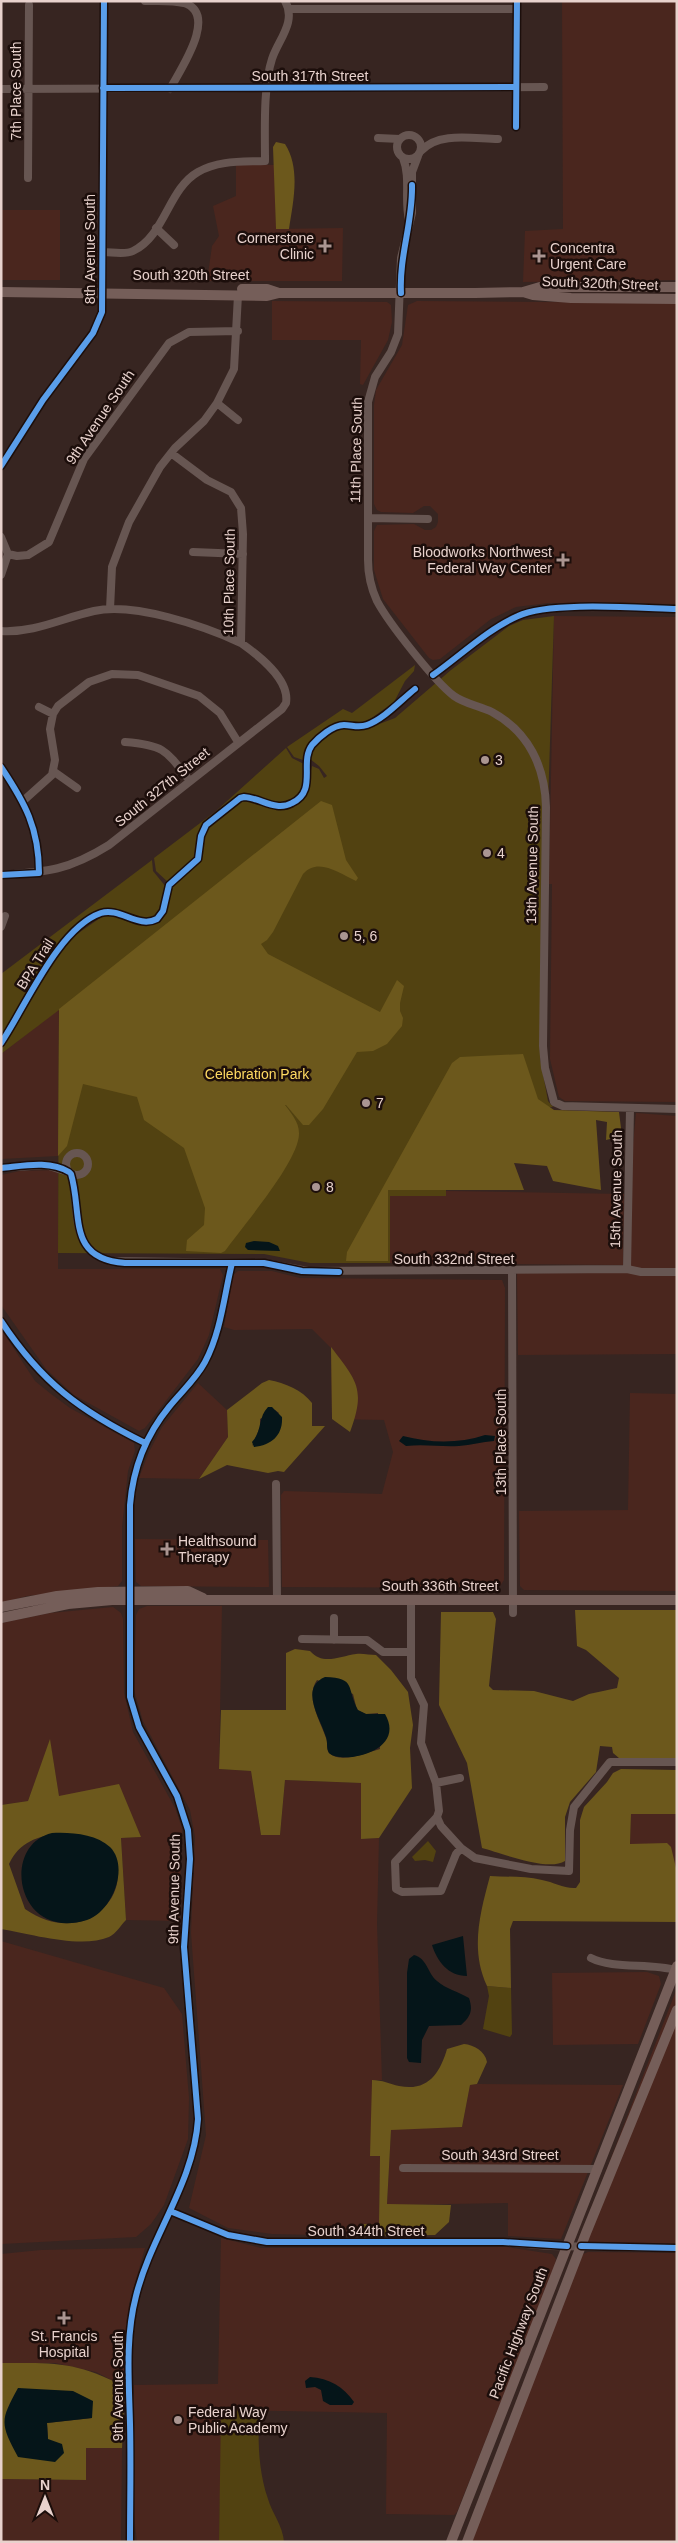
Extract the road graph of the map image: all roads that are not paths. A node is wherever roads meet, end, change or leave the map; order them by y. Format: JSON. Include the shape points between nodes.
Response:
{"nodes":[{"id":1,"x":104,"y":1,"type":"edge"},
{"id":2,"x":145,"y":1,"type":"edge"},
{"id":3,"x":29,"y":4,"type":"dead end"},
{"id":4,"x":286,"y":5,"type":"edge"},
{"id":5,"x":517,"y":5,"type":"edge"},
{"id":6,"x":516,"y":87,"type":"junction"},
{"id":7,"x":544,"y":87,"type":"dead end"},
{"id":8,"x":103,"y":88,"type":"junction"},
{"id":9,"x":170,"y":88,"type":"junction"},
{"id":10,"x":1,"y":89,"type":"edge"},
{"id":11,"x":28,"y":89,"type":"junction"},
{"id":12,"x":268,"y":89,"type":"junction"},
{"id":13,"x":516,"y":127,"type":"dead end"},
{"id":14,"x":400,"y":139,"type":"junction"},
{"id":15,"x":418,"y":139,"type":"junction"},
{"id":16,"x":449,"y":139,"type":"junction"},
{"id":17,"x":498,"y":139,"type":"dead end"},
{"id":18,"x":397,"y":147,"type":"junction"},
{"id":19,"x":420,"y":153,"type":"junction"},
{"id":20,"x":403,"y":158,"type":"junction"},
{"id":21,"x":28,"y":178,"type":"dead end"},
{"id":22,"x":409,"y":222,"type":"junction"},
{"id":23,"x":156,"y":228,"type":"junction"},
{"id":24,"x":174,"y":245,"type":"dead end"},
{"id":25,"x":103,"y":252,"type":"junction"},
{"id":26,"x":581,"y":287,"type":"junction"},
{"id":27,"x":677,"y":287,"type":"edge"},
{"id":28,"x":216,"y":289,"type":"junction"},
{"id":29,"x":1,"y":292,"type":"edge"},
{"id":30,"x":104,"y":292,"type":"junction"},
{"id":31,"x":277,"y":292,"type":"junction"},
{"id":32,"x":523,"y":292,"type":"junction"},
{"id":33,"x":401,"y":293,"type":"junction"},
{"id":34,"x":168,"y":294,"type":"junction"},
{"id":35,"x":238,"y":295,"type":"junction"},
{"id":36,"x":543,"y":296,"type":"junction"},
{"id":37,"x":677,"y":299,"type":"edge"},
{"id":38,"x":238,"y":331,"type":"junction"},
{"id":39,"x":217,"y":402,"type":"junction"},
{"id":40,"x":238,"y":420,"type":"dead end"},
{"id":41,"x":171,"y":453,"type":"junction"},
{"id":42,"x":1,"y":466,"type":"edge"},
{"id":43,"x":368,"y":518,"type":"junction"},
{"id":44,"x":428,"y":519,"type":"dead end"},
{"id":45,"x":1,"y":537,"type":"edge"},
{"id":46,"x":193,"y":552,"type":"dead end"},
{"id":47,"x":8,"y":554,"type":"junction"},
{"id":48,"x":243,"y":554,"type":"junction"},
{"id":49,"x":1,"y":575,"type":"edge"},
{"id":50,"x":110,"y":609,"type":"junction"},
{"id":51,"x":677,"y":609,"type":"edge"},
{"id":52,"x":1,"y":632,"type":"edge"},
{"id":53,"x":241,"y":643,"type":"junction"},
{"id":54,"x":433,"y":675,"type":"junction"},
{"id":55,"x":286,"y":699,"type":"joint"},
{"id":56,"x":38,"y":707,"type":"dead end"},
{"id":57,"x":53,"y":714,"type":"junction"},
{"id":58,"x":125,"y":742,"type":"dead end"},
{"id":59,"x":238,"y":742,"type":"junction"},
{"id":60,"x":1,"y":767,"type":"edge"},
{"id":61,"x":53,"y":771,"type":"junction"},
{"id":62,"x":189,"y":780,"type":"junction"},
{"id":63,"x":77,"y":788,"type":"dead end"},
{"id":64,"x":23,"y":802,"type":"junction"},
{"id":65,"x":39,"y":873,"type":"junction"},
{"id":66,"x":1,"y":875,"type":"edge"},
{"id":67,"x":5,"y":916,"type":"dead end"},
{"id":68,"x":1,"y":927,"type":"edge"},
{"id":69,"x":630,"y":1109,"type":"junction"},
{"id":70,"x":677,"y":1109,"type":"edge"},
{"id":71,"x":69,"y":1157,"type":"junction"},
{"id":72,"x":46,"y":1165,"type":"junction"},
{"id":73,"x":1,"y":1168,"type":"edge"},
{"id":74,"x":85,"y":1172,"type":"junction"},
{"id":75,"x":70,"y":1173,"type":"junction"},
{"id":76,"x":76,"y":1214,"type":"junction"},
{"id":77,"x":232,"y":1263,"type":"junction"},
{"id":78,"x":627,"y":1269,"type":"junction"},
{"id":79,"x":512,"y":1272,"type":"junction"},
{"id":80,"x":677,"y":1272,"type":"edge"},
{"id":81,"x":2,"y":1323,"type":"edge"},
{"id":82,"x":145,"y":1443,"type":"junction"},
{"id":83,"x":276,"y":1484,"type":"dead end"},
{"id":84,"x":130,"y":1596,"type":"junction"},
{"id":85,"x":277,"y":1599,"type":"junction"},
{"id":86,"x":411,"y":1599,"type":"junction"},
{"id":87,"x":513,"y":1600,"type":"junction"},
{"id":88,"x":677,"y":1600,"type":"edge"},
{"id":89,"x":1,"y":1607,"type":"edge"},
{"id":90,"x":513,"y":1613,"type":"dead end"},
{"id":91,"x":1,"y":1618,"type":"edge"},
{"id":92,"x":334,"y":1618,"type":"dead end"},
{"id":93,"x":302,"y":1639,"type":"dead end"},
{"id":94,"x":334,"y":1640,"type":"junction"},
{"id":95,"x":411,"y":1652,"type":"junction"},
{"id":96,"x":677,"y":1762,"type":"edge"},
{"id":97,"x":460,"y":1778,"type":"dead end"},
{"id":98,"x":436,"y":1783,"type":"junction"},
{"id":99,"x":437,"y":1817,"type":"junction"},
{"id":100,"x":461,"y":1848,"type":"junction"},
{"id":101,"x":591,"y":1958,"type":"dead end"},
{"id":102,"x":676,"y":1969,"type":"edge"},
{"id":103,"x":677,"y":2010,"type":"edge"},
{"id":104,"x":403,"y":2168,"type":"dead end"},
{"id":105,"x":598,"y":2169,"type":"junction"},
{"id":106,"x":170,"y":2211,"type":"junction"},
{"id":107,"x":567,"y":2246,"type":"junction"},
{"id":108,"x":581,"y":2246,"type":"junction"},
{"id":109,"x":677,"y":2248,"type":"edge"},
{"id":110,"x":514,"y":2382,"type":"junction"},
{"id":111,"x":507,"y":2435,"type":"junction"},
{"id":112,"x":130,"y":2542,"type":"edge"},
{"id":113,"x":451,"y":2542,"type":"edge"},
{"id":114,"x":467,"y":2542,"type":"edge"}],
"edges":[{"from":1,"to":8,"type":"street","name":"8th Avenue South"},
{"from":2,"to":9,"type":"street","via":[[184,3],[196,10],[200,26]]},
{"from":3,"to":11,"type":"street","name":"7th Place South"},
{"from":4,"to":5,"type":"street"},
{"from":4,"to":12,"type":"street","via":[[289,21],[270,64]]},
{"from":5,"to":6,"type":"street"},
{"from":6,"to":7,"type":"street","name":"South 317th Street"},
{"from":6,"to":12,"type":"street","name":"South 317th Street"},
{"from":6,"to":13,"type":"street"},
{"from":8,"to":9,"type":"street","name":"South 317th Street"},
{"from":8,"to":11,"type":"street","name":"South 317th Street"},
{"from":8,"to":25,"type":"street","name":"8th Avenue South"},
{"from":9,"to":12,"type":"street","name":"South 317th Street"},
{"from":10,"to":11,"type":"street","name":"South 317th Street"},
{"from":11,"to":21,"type":"street","name":"7th Place South"},
{"from":12,"to":23,"type":"street","via":[[265,160],[223,162],[197,172],[175,196]]},
{"from":14,"to":15,"type":"street","via":[[409,135]]},
{"from":14,"to":18,"type":"street"},
{"from":14,"to":18,"type":"street","via":[[378,138]]},
{"from":15,"to":16,"type":"street","via":[[438,136]]},
{"from":15,"to":19,"type":"street"},
{"from":16,"to":17,"type":"street"},
{"from":16,"to":19,"type":"street","via":[[430,142]]},
{"from":18,"to":20,"type":"street"},
{"from":19,"to":20,"type":"street","via":[[412,159]]},
{"from":19,"to":22,"type":"street","name":"11th Place South","via":[[412,168]]},
{"from":20,"to":22,"type":"street","via":[[407,172]]},
{"from":22,"to":33,"type":"street","name":"11th Place South","via":[[401,258]]},
{"from":23,"to":24,"type":"street"},
{"from":23,"to":25,"type":"street","via":[[133,251]]},
{"from":25,"to":30,"type":"street","name":"8th Avenue South"},
{"from":26,"to":27,"type":"main road","name":"South 320th Street"},
{"from":26,"to":32,"type":"main road","name":"South 320th Street","via":[[540,287]]},
{"from":26,"to":36,"type":"main road","via":[[572,292],[548,292]]},
{"from":28,"to":30,"type":"main road","name":"South 320th Street","via":[[117,289]]},
{"from":28,"to":31,"type":"main road","name":"South 320th Street","via":[[267,289]]},
{"from":28,"to":34,"type":"main road","via":[[212,292]]},
{"from":29,"to":30,"type":"main road","name":"South 320th Street"},
{"from":30,"to":34,"type":"main road","name":"South 320th Street"},
{"from":30,"to":42,"type":"street","name":"8th Avenue South","via":[[96,328],[43,400]]},
{"from":31,"to":33,"type":"main road","name":"South 320th Street"},
{"from":31,"to":35,"type":"main road","name":"South 320th Street","via":[[268,296]]},
{"from":32,"to":33,"type":"main road","name":"South 320th Street"},
{"from":32,"to":36,"type":"main road","name":"South 320th Street"},
{"from":33,"to":43,"type":"street","name":"11th Place South","via":[[398,334],[375,377],[368,398]]},
{"from":34,"to":35,"type":"main road","name":"South 320th Street"},
{"from":35,"to":38,"type":"street"},
{"from":36,"to":37,"type":"main road","name":"South 320th Street"},
{"from":38,"to":39,"type":"street","via":[[234,369]]},
{"from":38,"to":47,"type":"street","name":"9th Avenue South","via":[[189,332],[176,337],[162,350],[84,459],[49,542],[28,555]]},
{"from":39,"to":40,"type":"street"},
{"from":39,"to":41,"type":"street","via":[[198,428]]},
{"from":41,"to":48,"type":"street","name":"10th Place South","via":[[206,480],[234,495],[241,508]]},
{"from":41,"to":50,"type":"street","via":[[149,484],[117,549],[110,576]]},
{"from":43,"to":44,"type":"street"},
{"from":43,"to":54,"type":"street","name":"11th Place South","via":[[368,566],[374,592],[386,614]]},
{"from":45,"to":47,"type":"street"},
{"from":46,"to":48,"type":"street"},
{"from":47,"to":49,"type":"street"},
{"from":48,"to":53,"type":"street","name":"10th Place South"},
{"from":50,"to":52,"type":"street","via":[[40,628]]},
{"from":50,"to":53,"type":"street","via":[[146,612]]},
{"from":51,"to":54,"type":"street","via":[[565,608],[525,612],[499,626]]},
{"from":53,"to":55,"type":"street","name":"10th Place South","via":[[257,655],[282,684]]},
{"from":54,"to":69,"type":"street","name":"13th Avenue South","via":[[455,697],[491,712],[511,726],[529,745],[541,770],[546,807],[543,1046],[552,1099],[560,1106]]},
{"from":55,"to":59,"type":"street","name":"South 327th Street","via":[[282,710]]},
{"from":56,"to":57,"type":"street"},
{"from":57,"to":59,"type":"street","via":[[62,702],[89,682],[112,674],[138,675],[190,692],[215,708]]},
{"from":57,"to":61,"type":"street","via":[[50,729]]},
{"from":58,"to":62,"type":"street","via":[[155,745],[170,756]]},
{"from":59,"to":62,"type":"street","name":"South 327th Street"},
{"from":60,"to":64,"type":"street"},
{"from":61,"to":63,"type":"street"},
{"from":61,"to":64,"type":"street","via":[[48,781]]},
{"from":62,"to":65,"type":"street","name":"South 327th Street","via":[[91,857],[69,867]]},
{"from":64,"to":65,"type":"street","via":[[38,841]]},
{"from":65,"to":66,"type":"street","name":"South 327th Street"},
{"from":67,"to":68,"type":"street"},
{"from":69,"to":70,"type":"street"},
{"from":69,"to":78,"type":"street","name":"15th Avenue South"},
{"from":71,"to":72,"type":"street"},
{"from":71,"to":74,"type":"street","via":[[77,1153],[85,1156],[88,1164]]},
{"from":71,"to":75,"type":"street","via":[[66,1165]]},
{"from":72,"to":73,"type":"street"},
{"from":72,"to":75,"type":"street"},
{"from":74,"to":75,"type":"street","via":[[77,1176]]},
{"from":74,"to":76,"type":"street","via":[[79,1185]]},
{"from":75,"to":76,"type":"street"},
{"from":76,"to":77,"type":"street","name":"South 332nd Street","via":[[83,1240],[93,1252],[107,1260],[125,1263]]},
{"from":77,"to":79,"type":"street","name":"South 332nd Street","via":[[274,1264],[308,1271]]},
{"from":77,"to":82,"type":"street","name":"9th Avenue South","via":[[210,1352]]},
{"from":78,"to":79,"type":"street","name":"South 332nd Street"},
{"from":78,"to":80,"type":"street","name":"South 332nd Street"},
{"from":79,"to":87,"type":"street","name":"13th Place South"},
{"from":81,"to":82,"type":"street","via":[[61,1393],[96,1417]]},
{"from":82,"to":84,"type":"street","name":"9th Avenue South","via":[[130,1498]]},
{"from":83,"to":85,"type":"street"},
{"from":84,"to":85,"type":"main road","name":"South 336th Street","via":[[188,1591],[203,1598]]},
{"from":84,"to":89,"type":"main road","name":"South 336th Street","via":[[57,1596]]},
{"from":84,"to":91,"type":"main road","name":"South 336th Street"},
{"from":84,"to":106,"type":"street","name":"9th Avenue South","via":[[129,1682],[132,1707],[141,1731],[181,1804],[190,1842],[184,1947],[197,2140]]},
{"from":85,"to":86,"type":"main road","name":"South 336th Street"},
{"from":86,"to":87,"type":"main road","name":"South 336th Street"},
{"from":86,"to":95,"type":"street"},
{"from":87,"to":88,"type":"main road","name":"South 336th Street"},
{"from":87,"to":90,"type":"street","name":"13th Place South"},
{"from":92,"to":94,"type":"street"},
{"from":93,"to":94,"type":"street"},
{"from":94,"to":95,"type":"street","via":[[367,1640],[383,1652]]},
{"from":95,"to":98,"type":"street","via":[[412,1681],[424,1706],[422,1746]]},
{"from":96,"to":100,"type":"street","via":[[610,1762],[604,1767],[574,1807],[569,1871],[537,1870],[485,1861]]},
{"from":97,"to":98,"type":"street"},
{"from":98,"to":99,"type":"street"},
{"from":99,"to":100,"type":"street","via":[[440,1826]]},
{"from":99,"to":100,"type":"street","via":[[395,1862],[396,1889],[404,1893],[441,1891]]},
{"from":101,"to":102,"type":"street","via":[[604,1963],[648,1964]]},
{"from":102,"to":105,"type":"main road","name":"Pacific Highway South"},
{"from":103,"to":108,"type":"main road","name":"Pacific Highway South"},
{"from":104,"to":105,"type":"street","name":"South 343rd Street"},
{"from":105,"to":107,"type":"main road","name":"Pacific Highway South"},
{"from":106,"to":107,"type":"street","name":"South 344th Street","via":[[228,2235],[256,2241],[335,2244],[503,2242]]},
{"from":106,"to":112,"type":"street","name":"9th Avenue South","via":[[140,2280],[131,2318]]},
{"from":107,"to":108,"type":"street","name":"South 344th Street"},
{"from":107,"to":110,"type":"main road","name":"Pacific Highway South"},
{"from":108,"to":109,"type":"street","name":"South 344th Street"},
{"from":108,"to":111,"type":"main road","name":"Pacific Highway South"},
{"from":110,"to":111,"type":"main road","via":[[516,2394],[502,2431]]},
{"from":110,"to":113,"type":"main road","name":"Pacific Highway South"},
{"from":111,"to":114,"type":"main road","name":"Pacific Highway South"}]}
